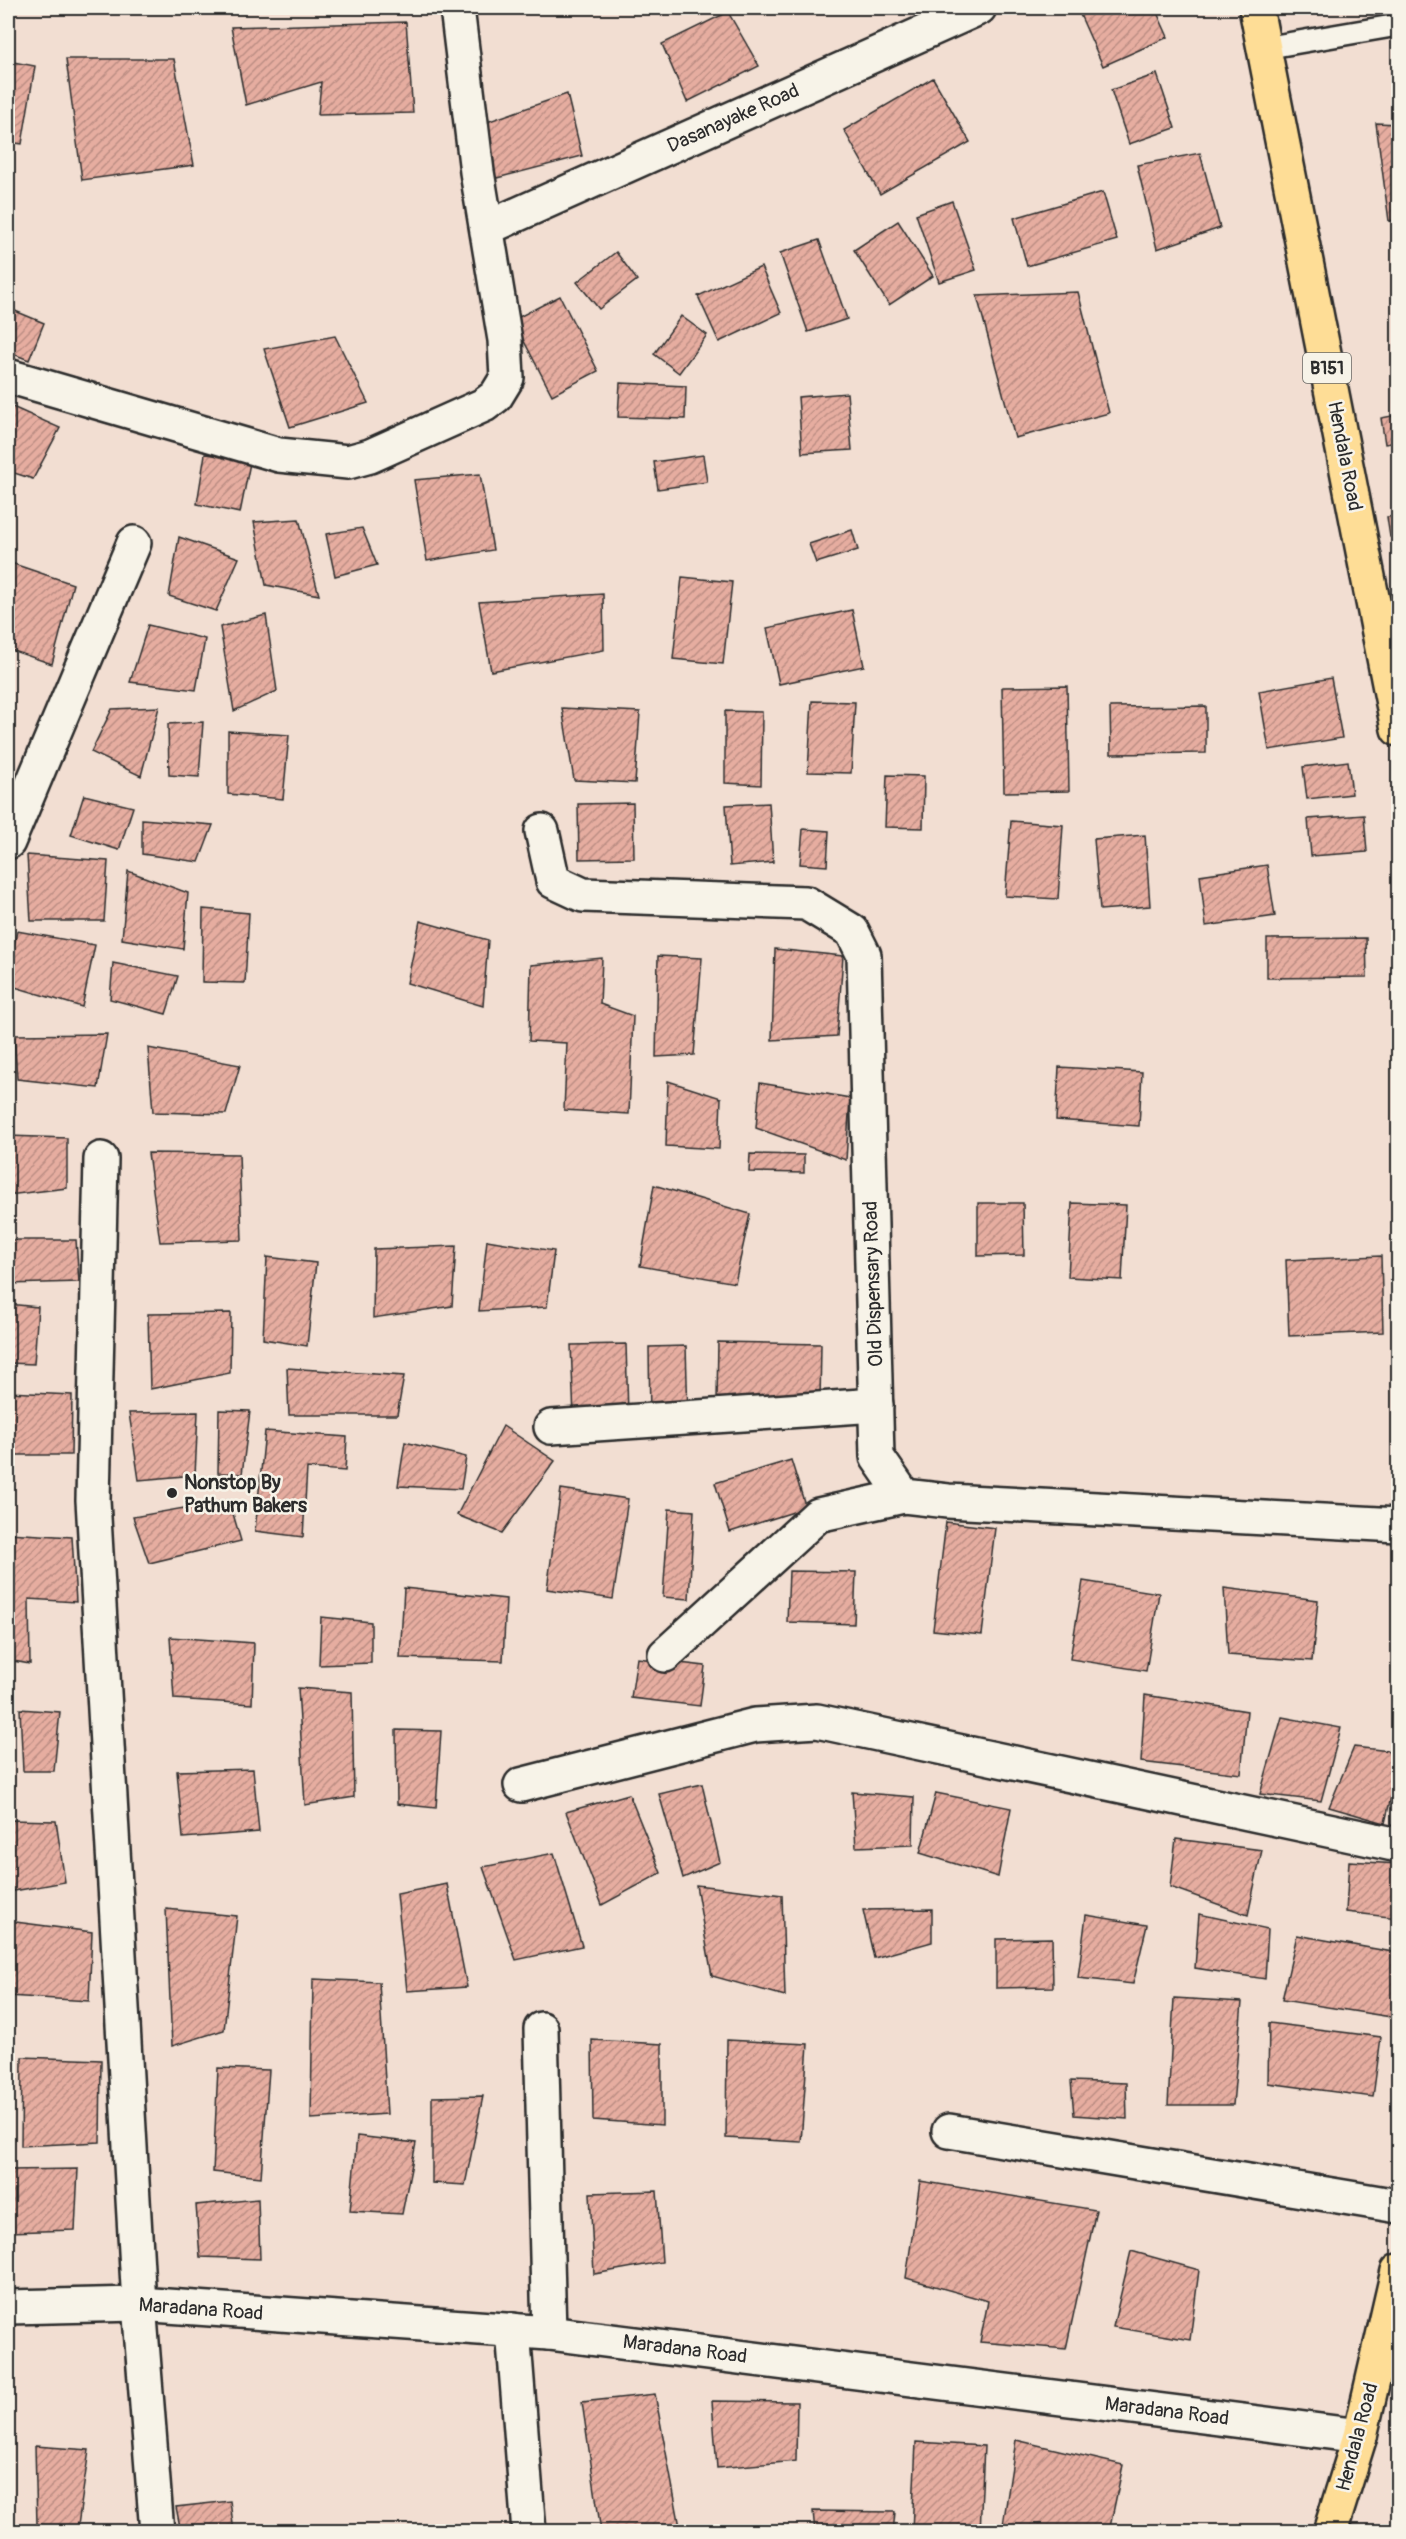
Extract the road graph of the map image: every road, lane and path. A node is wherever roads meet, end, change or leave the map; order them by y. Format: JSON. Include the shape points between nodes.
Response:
{"nodes":[{"id":1,"x":457,"y":8,"type":"edge"},
{"id":2,"x":979,"y":8,"type":"edge"},
{"id":3,"x":1256,"y":8,"type":"edge"},
{"id":4,"x":1398,"y":25,"type":"edge"},
{"id":5,"x":1264,"y":48,"type":"junction"},
{"id":6,"x":487,"y":228,"type":"junction"},
{"id":7,"x":8,"y":376,"type":"edge"},
{"id":8,"x":134,"y":543,"type":"dead end"},
{"id":9,"x":1395,"y":696,"type":"edge"},
{"id":10,"x":1398,"y":729,"type":"edge"},
{"id":11,"x":543,"y":831,"type":"dead end"},
{"id":12,"x":8,"y":842,"type":"edge"},
{"id":13,"x":101,"y":1159,"type":"dead end"},
{"id":14,"x":876,"y":1405,"type":"junction"},
{"id":15,"x":551,"y":1427,"type":"dead end"},
{"id":16,"x":904,"y":1496,"type":"junction"},
{"id":17,"x":1398,"y":1525,"type":"edge"},
{"id":18,"x":665,"y":1654,"type":"dead end"},
{"id":19,"x":521,"y":1785,"type":"dead end"},
{"id":20,"x":1398,"y":1845,"type":"edge"},
{"id":21,"x":541,"y":2029,"type":"dead end"},
{"id":22,"x":949,"y":2131,"type":"dead end"},
{"id":23,"x":1398,"y":2206,"type":"edge"},
{"id":24,"x":1398,"y":2271,"type":"edge"},
{"id":25,"x":139,"y":2304,"type":"junction"},
{"id":26,"x":8,"y":2307,"type":"edge"},
{"id":27,"x":513,"y":2330,"type":"junction"},
{"id":28,"x":549,"y":2333,"type":"junction"},
{"id":29,"x":1360,"y":2436,"type":"junction"},
{"id":30,"x":156,"y":2532,"type":"edge"},
{"id":31,"x":529,"y":2532,"type":"edge"},
{"id":32,"x":1330,"y":2532,"type":"edge"}],
"edges":[{"from":1,"to":6,"type":"street"},
{"from":2,"to":6,"type":"street","name":"Dasanayake Road"},
{"from":3,"to":5,"type":"main road","name":"Hendala Road","number":"B151"},
{"from":4,"to":5,"type":"lane"},
{"from":5,"to":9,"type":"main road","name":"Hendala Road","number":"B151"},
{"from":6,"to":7,"type":"street","via":[[505,340],[507,378],[496,396],[484,405],[370,456],[348,462],[279,455]]},
{"from":8,"to":12,"type":"street"},
{"from":9,"to":10,"type":"main road","name":"Hendala Road","number":"B151"},
{"from":11,"to":14,"type":"street","name":"Old Dispensary Road","via":[[553,881],[583,895],[806,903],[852,931],[864,955]]},
{"from":13,"to":25,"type":"street","via":[[93,1500]]},
{"from":14,"to":15,"type":"street"},
{"from":14,"to":16,"type":"street","name":"Old Dispensary Road","via":[[877,1457]]},
{"from":16,"to":17,"type":"street"},
{"from":16,"to":18,"type":"street","via":[[818,1515]]},
{"from":19,"to":20,"type":"street","via":[[755,1725],[817,1721]]},
{"from":21,"to":28,"type":"street"},
{"from":22,"to":23,"type":"street"},
{"from":24,"to":29,"type":"main road","name":"Hendala Road"},
{"from":25,"to":26,"type":"street","name":"Maradana Road"},
{"from":25,"to":27,"type":"street","name":"Maradana Road"},
{"from":25,"to":30,"type":"street"},
{"from":27,"to":28,"type":"street","name":"Maradana Road"},
{"from":27,"to":31,"type":"street"},
{"from":28,"to":29,"type":"street","name":"Maradana Road"},
{"from":29,"to":32,"type":"main road","name":"Hendala Road"}]}
